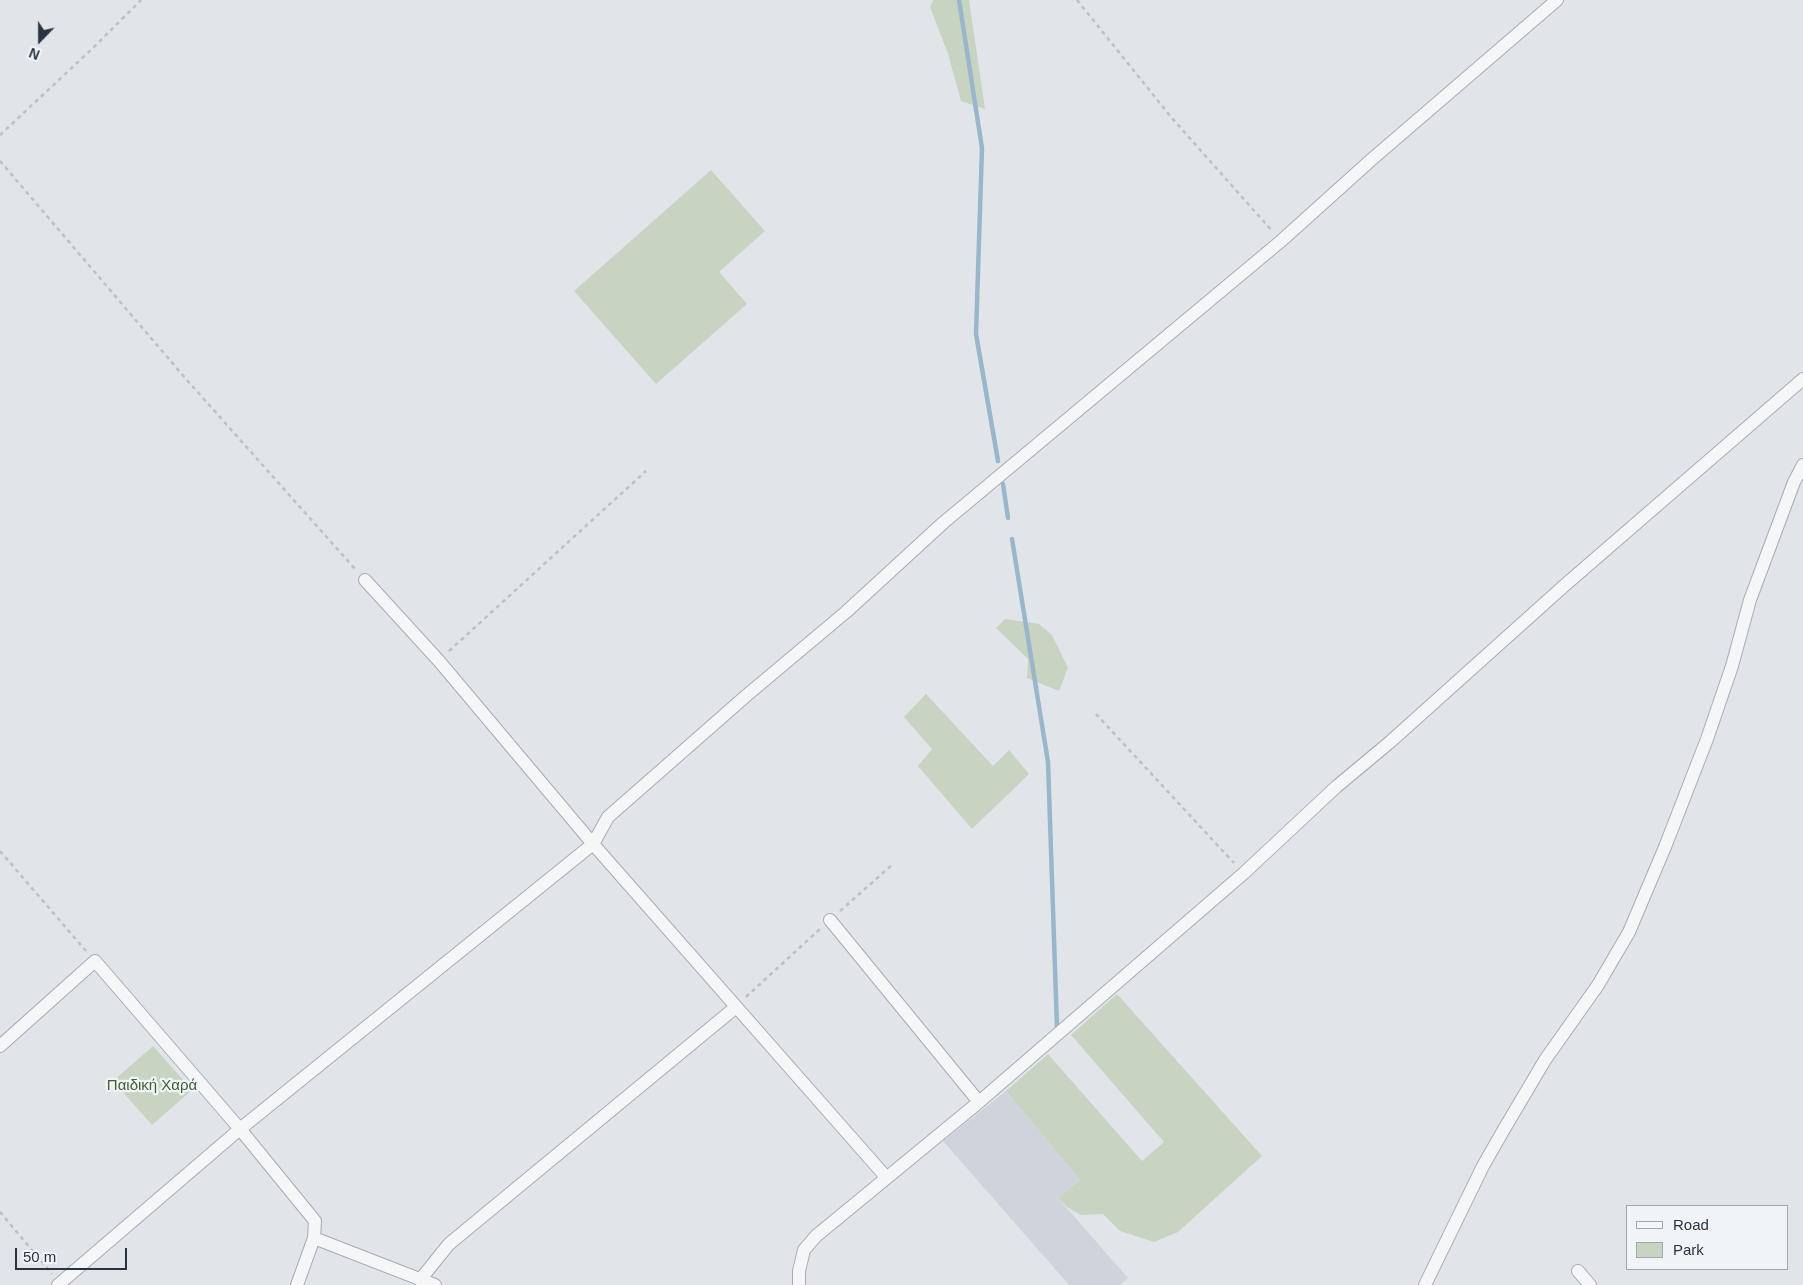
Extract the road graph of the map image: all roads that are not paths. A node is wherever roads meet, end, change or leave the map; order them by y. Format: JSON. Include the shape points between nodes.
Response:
{"nodes":[{"id":1,"x":1557,"y":0,"type":"edge"},
{"id":2,"x":1803,"y":378,"type":"edge"},
{"id":3,"x":1803,"y":465,"type":"edge"},
{"id":4,"x":365,"y":580,"type":"road end"},
{"id":5,"x":593,"y":844,"type":"junction"},
{"id":6,"x":830,"y":920,"type":"road end"},
{"id":7,"x":736,"y":1007,"type":"junction"},
{"id":8,"x":0,"y":1046,"type":"edge"},
{"id":9,"x":979,"y":1102,"type":"junction"},
{"id":10,"x":240,"y":1129,"type":"junction"},
{"id":11,"x":886,"y":1177,"type":"junction"},
{"id":12,"x":314,"y":1238,"type":"junction"},
{"id":13,"x":1578,"y":1271,"type":"dead end"},
{"id":14,"x":420,"y":1280,"type":"junction"},
{"id":15,"x":59,"y":1284,"type":"edge"},
{"id":16,"x":297,"y":1285,"type":"edge"},
{"id":17,"x":435,"y":1285,"type":"edge"},
{"id":18,"x":799,"y":1285,"type":"edge"},
{"id":19,"x":1425,"y":1285,"type":"edge"},
{"id":20,"x":1590,"y":1285,"type":"edge"}],
"edges":[{"from":1,"to":5,"type":"street","via":[[1281,240],[943,523],[846,612],[608,817]]},
{"from":2,"to":9,"type":"street","via":[[1565,584],[1244,873]]},
{"from":3,"to":19,"type":"street","via":[[1750,600],[1707,739],[1629,932],[1503,1131]]},
{"from":4,"to":5,"type":"street","via":[[439,660]]},
{"from":5,"to":7,"type":"street"},
{"from":5,"to":10,"type":"street"},
{"from":6,"to":9,"type":"street"},
{"from":7,"to":11,"type":"street"},
{"from":7,"to":14,"type":"street","via":[[449,1244]]},
{"from":8,"to":10,"type":"street","via":[[95,961]]},
{"from":9,"to":11,"type":"street"},
{"from":10,"to":12,"type":"street","via":[[315,1221]]},
{"from":10,"to":15,"type":"street"},
{"from":11,"to":18,"type":"street","via":[[804,1250]]},
{"from":12,"to":14,"type":"street"},
{"from":12,"to":16,"type":"street"},
{"from":13,"to":20,"type":"street"},
{"from":14,"to":17,"type":"street"}]}
